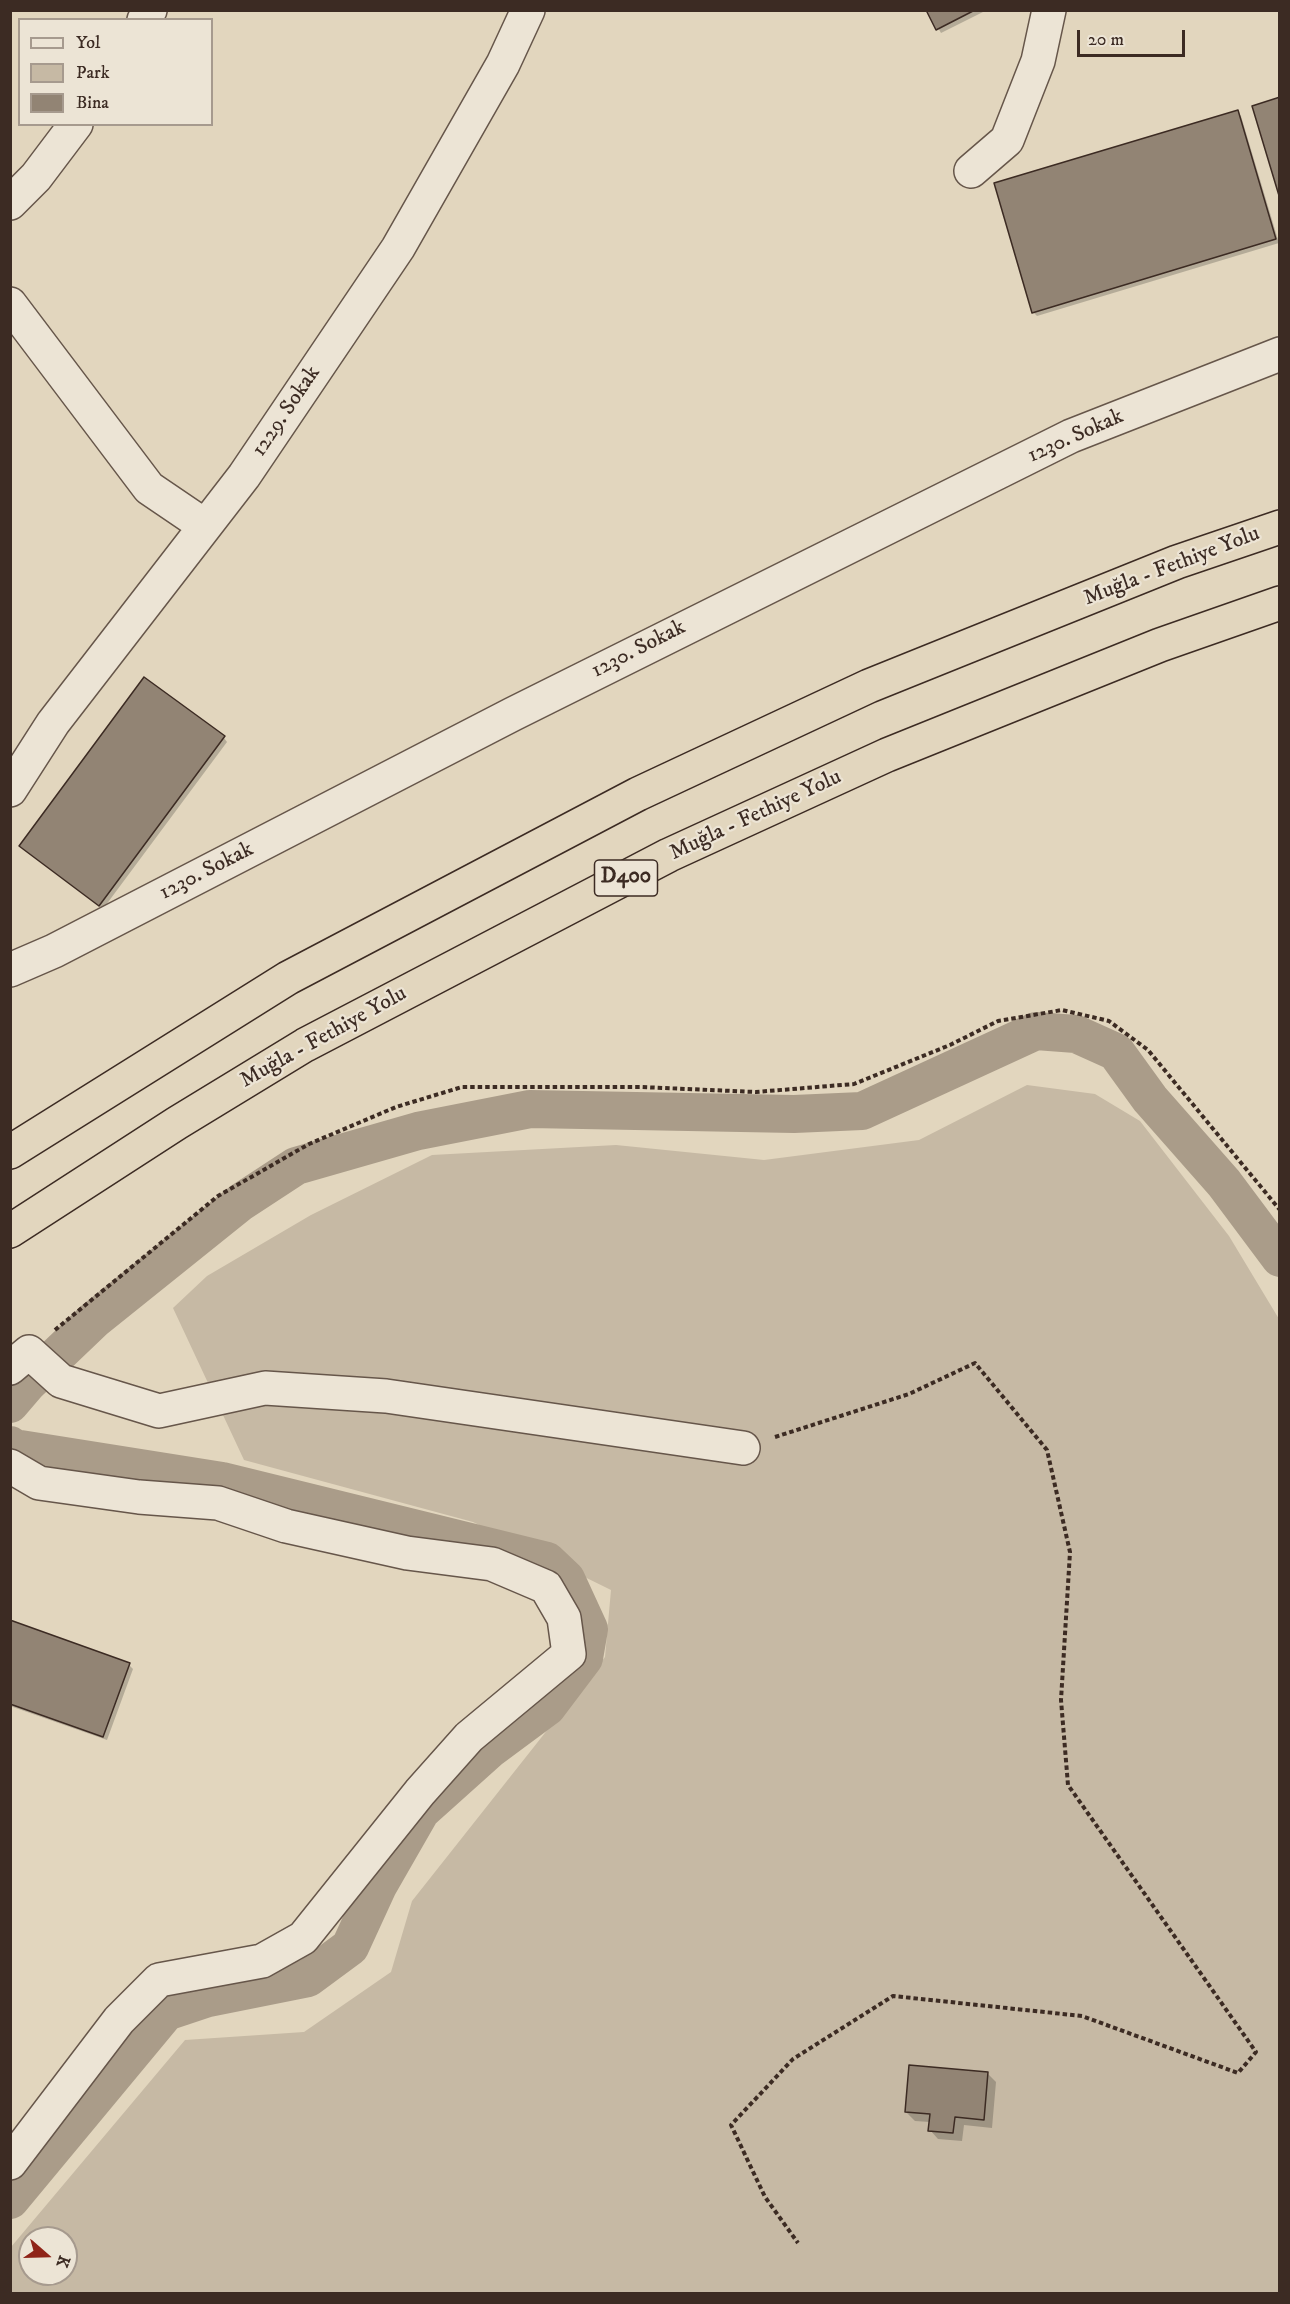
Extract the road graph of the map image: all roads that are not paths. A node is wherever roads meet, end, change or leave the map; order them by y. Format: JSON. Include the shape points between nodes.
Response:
{"nodes":[{"id":1,"x":528,"y":10,"type":"edge"},
{"id":2,"x":1049,"y":10,"type":"edge"},
{"id":3,"x":74,"y":126,"type":"edge"},
{"id":4,"x":971,"y":171,"type":"dead end"},
{"id":5,"x":10,"y":203,"type":"edge"},
{"id":6,"x":10,"y":304,"type":"edge"},
{"id":7,"x":1280,"y":354,"type":"edge"},
{"id":8,"x":204,"y":526,"type":"junction"},
{"id":9,"x":1280,"y":527,"type":"edge"},
{"id":10,"x":1280,"y":603,"type":"edge"},
{"id":11,"x":10,"y":790,"type":"edge"},
{"id":12,"x":10,"y":970,"type":"edge"},
{"id":13,"x":10,"y":1152,"type":"edge"},
{"id":14,"x":10,"y":1231,"type":"edge"},
{"id":15,"x":20,"y":1360,"type":"edge"},
{"id":16,"x":743,"y":1448,"type":"road end"},
{"id":17,"x":10,"y":1466,"type":"edge"},
{"id":18,"x":10,"y":2163,"type":"edge"}],
"edges":[{"from":1,"to":8,"type":"street","name":"1229. Sokak","via":[[503,64],[398,248],[244,476]]},
{"from":2,"to":4,"type":"street","via":[[1038,61],[1007,140]]},
{"from":3,"to":5,"type":"street","via":[[36,177]]},
{"from":6,"to":8,"type":"street","via":[[149,488]]},
{"from":7,"to":12,"type":"street","name":"1230. Sokak","via":[[1071,436]]},
{"from":8,"to":11,"type":"street","name":"1229. Sokak","via":[[53,723]]},
{"from":9,"to":13,"type":"highway","name":"Muğla - Fethiye Yolu","via":[[1177,562],[869,686],[638,794],[288,978]]},
{"from":10,"to":14,"type":"highway","name":"Muğla - Fethiye Yolu","number":"D400","via":[[1160,645],[898,751],[669,855],[305,1044]]},
{"from":15,"to":16,"type":"street","via":[[61,1381],[159,1411],[265,1388],[386,1396]]},
{"from":17,"to":18,"type":"street","via":[[39,1483],[218,1503],[286,1526],[407,1552],[492,1564],[546,1587],[564,1618],[569,1654],[469,1737],[303,1938],[262,1961],[159,1980],[120,2020]]}]}
